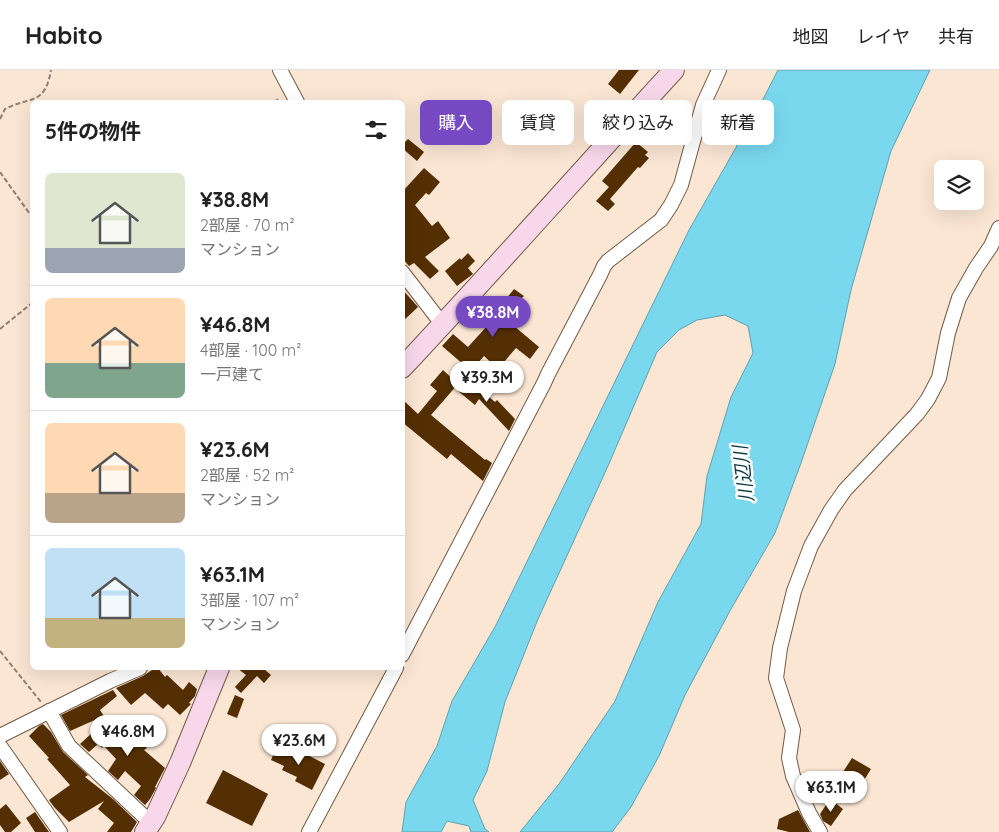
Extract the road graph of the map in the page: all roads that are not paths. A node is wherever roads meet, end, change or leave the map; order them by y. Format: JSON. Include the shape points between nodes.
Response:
{"nodes":[{"id":1,"x":280,"y":70,"type":"edge"},
{"id":2,"x":674,"y":70,"type":"edge"},
{"id":3,"x":719,"y":70,"type":"edge"},
{"id":4,"x":296,"y":100,"type":"edge"},
{"id":5,"x":999,"y":228,"type":"edge"},
{"id":6,"x":405,"y":276,"type":"edge"},
{"id":7,"x":443,"y":325,"type":"junction"},
{"id":8,"x":405,"y":365,"type":"edge"},
{"id":9,"x":405,"y":649,"type":"edge"},
{"id":10,"x":135,"y":670,"type":"edge"},
{"id":11,"x":218,"y":670,"type":"edge"},
{"id":12,"x":395,"y":670,"type":"edge"},
{"id":13,"x":49,"y":711,"type":"junction"},
{"id":14,"x":0,"y":736,"type":"edge"},
{"id":15,"x":0,"y":746,"type":"edge"},
{"id":16,"x":148,"y":827,"type":"edge"},
{"id":17,"x":60,"y":832,"type":"edge"},
{"id":18,"x":309,"y":832,"type":"edge"},
{"id":19,"x":820,"y":832,"type":"edge"}],
"edges":[{"from":1,"to":4,"type":"street"},
{"from":2,"to":7,"type":"street"},
{"from":3,"to":9,"type":"street","via":[[703,105],[671,205],[661,220],[604,266]]},
{"from":5,"to":19,"type":"street","via":[[959,298],[939,378],[928,399],[845,490],[811,546],[794,591],[776,678],[793,730],[790,758],[793,776]]},
{"from":6,"to":7,"type":"street"},
{"from":7,"to":8,"type":"street"},
{"from":10,"to":13,"type":"street"},
{"from":11,"to":16,"type":"street","via":[[180,763]]},
{"from":12,"to":18,"type":"street"},
{"from":13,"to":14,"type":"street"},
{"from":13,"to":16,"type":"street","via":[[68,746]]},
{"from":15,"to":17,"type":"street"}]}
